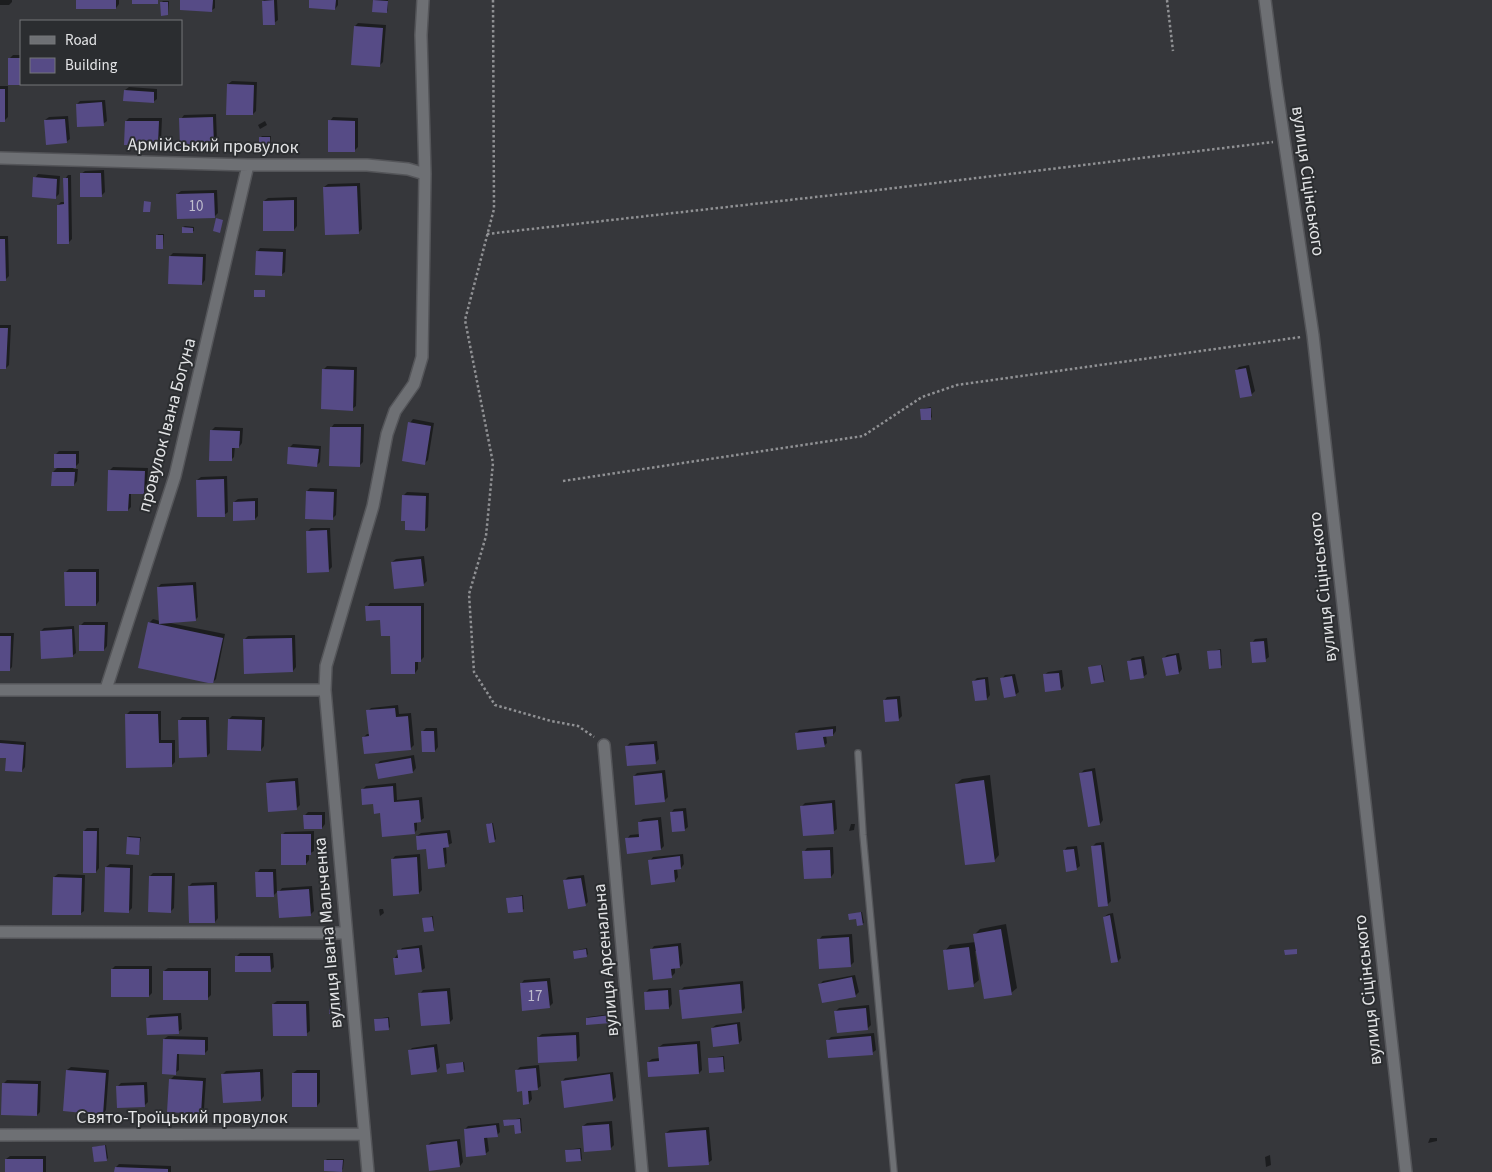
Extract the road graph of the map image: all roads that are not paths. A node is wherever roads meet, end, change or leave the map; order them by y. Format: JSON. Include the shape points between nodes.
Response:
{"nodes":[{"id":1,"x":423,"y":0,"type":"edge"},
{"id":2,"x":1266,"y":0,"type":"edge"},
{"id":3,"x":0,"y":158,"type":"edge"},
{"id":4,"x":248,"y":165,"type":"junction"},
{"id":5,"x":425,"y":174,"type":"junction"},
{"id":6,"x":106,"y":689,"type":"junction"},
{"id":7,"x":0,"y":690,"type":"edge"},
{"id":8,"x":325,"y":690,"type":"junction"},
{"id":9,"x":604,"y":745,"type":"road end"},
{"id":10,"x":858,"y":753,"type":"dead end"},
{"id":11,"x":0,"y":932,"type":"edge"},
{"id":12,"x":345,"y":933,"type":"junction"},
{"id":13,"x":364,"y":1134,"type":"junction"},
{"id":14,"x":0,"y":1135,"type":"edge"},
{"id":15,"x":368,"y":1172,"type":"edge"},
{"id":16,"x":642,"y":1172,"type":"edge"},
{"id":17,"x":894,"y":1172,"type":"edge"},
{"id":18,"x":1406,"y":1172,"type":"edge"}],
"edges":[{"from":1,"to":5,"type":"street","name":"вулиця Івана Мальченка"},
{"from":2,"to":18,"type":"street","name":"вулиця Сіцінського","via":[[1313,336]]},
{"from":3,"to":4,"type":"street","name":"Армійський провулок"},
{"from":4,"to":5,"type":"street","name":"Армійський провулок","via":[[390,166]]},
{"from":4,"to":6,"type":"street","name":"провулок Івана Богуна","via":[[175,476]]},
{"from":5,"to":8,"type":"street","name":"вулиця Івана Мальченка","via":[[422,357],[414,384],[395,411],[386,434],[373,506],[326,666]]},
{"from":6,"to":7,"type":"street"},
{"from":6,"to":8,"type":"street"},
{"from":8,"to":12,"type":"street","name":"вулиця Івана Мальченка"},
{"from":9,"to":16,"type":"street","name":"вулиця Арсенальна"},
{"from":10,"to":17,"type":"lane"},
{"from":11,"to":12,"type":"street"},
{"from":12,"to":13,"type":"street","name":"вулиця Івана Мальченка"},
{"from":13,"to":14,"type":"street","name":"Свято-Троїцький провулок"},
{"from":13,"to":15,"type":"street","name":"вулиця Івана Мальченка"}]}
